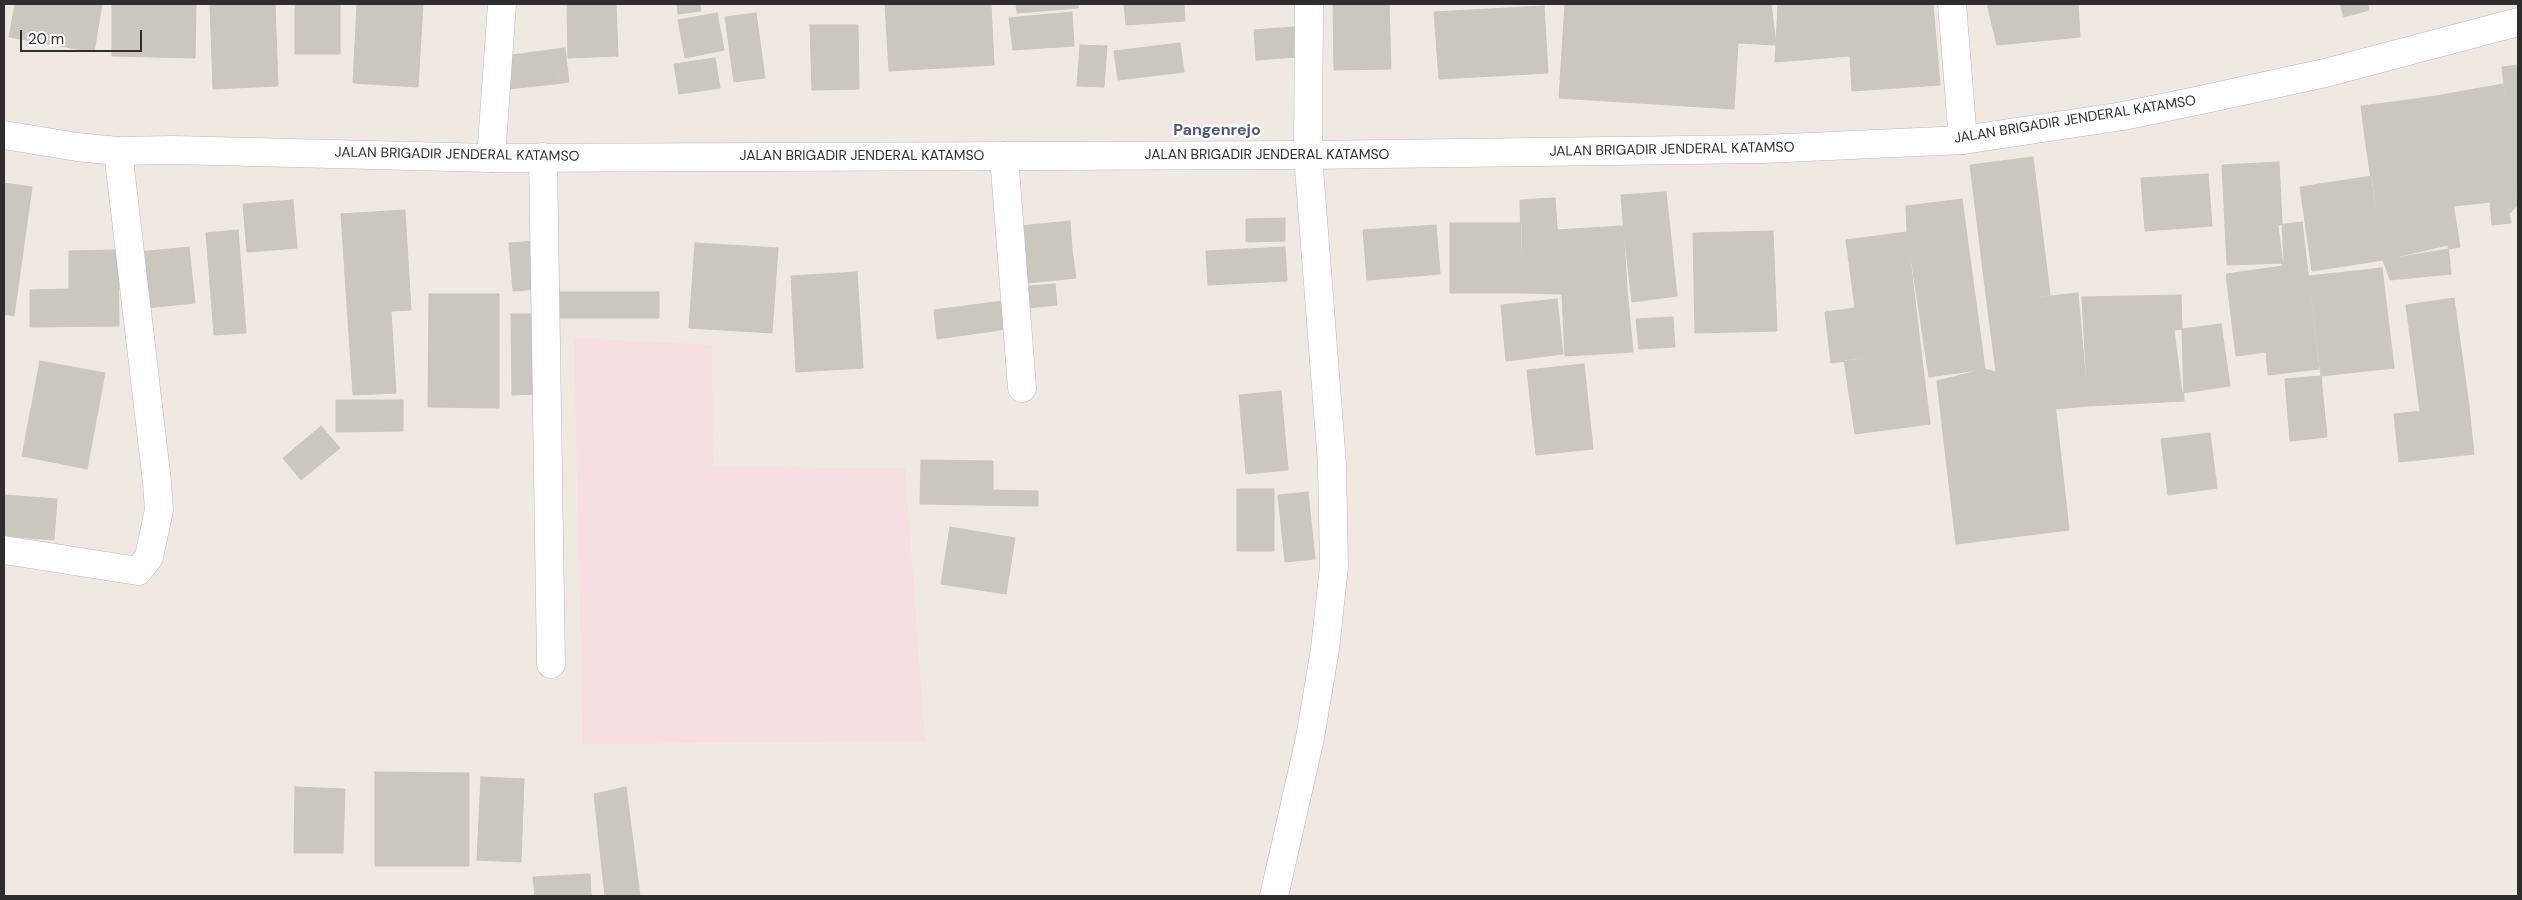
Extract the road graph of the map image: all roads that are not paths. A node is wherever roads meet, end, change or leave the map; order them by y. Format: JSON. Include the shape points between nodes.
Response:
{"nodes":[{"id":1,"x":502,"y":4,"type":"edge"},
{"id":2,"x":1309,"y":4,"type":"edge"},
{"id":3,"x":1952,"y":4,"type":"edge"},
{"id":4,"x":2518,"y":22,"type":"edge"},
{"id":5,"x":4,"y":135,"type":"edge"},
{"id":6,"x":1963,"y":140,"type":"junction"},
{"id":7,"x":118,"y":151,"type":"junction"},
{"id":8,"x":1308,"y":155,"type":"junction"},
{"id":9,"x":1004,"y":156,"type":"junction"},
{"id":10,"x":543,"y":157,"type":"junction"},
{"id":11,"x":491,"y":158,"type":"junction"},
{"id":12,"x":1022,"y":388,"type":"dead end"},
{"id":13,"x":4,"y":550,"type":"edge"},
{"id":14,"x":551,"y":664,"type":"dead end"},
{"id":15,"x":1274,"y":896,"type":"edge"}],
"edges":[{"from":1,"to":11,"type":"main road"},
{"from":2,"to":8,"type":"main road"},
{"from":3,"to":6,"type":"main road"},
{"from":4,"to":6,"type":"main road","name":"JALAN BRIGADIR JENDERAL KATAMSO","via":[[2325,73],[2196,101],[2123,116]]},
{"from":5,"to":7,"type":"main road","name":"JALAN BRIGADIR JENDERAL KATAMSO"},
{"from":6,"to":8,"type":"main road","name":"JALAN BRIGADIR JENDERAL KATAMSO","via":[[1763,149]]},
{"from":7,"to":11,"type":"main road","name":"JALAN BRIGADIR JENDERAL KATAMSO"},
{"from":7,"to":13,"type":"main road","via":[[158,482],[159,510],[149,557],[138,570]]},
{"from":8,"to":9,"type":"main road","name":"JALAN BRIGADIR JENDERAL KATAMSO"},
{"from":8,"to":15,"type":"main road","via":[[1332,473],[1334,567],[1310,738]]},
{"from":9,"to":10,"type":"main road","name":"JALAN BRIGADIR JENDERAL KATAMSO"},
{"from":9,"to":12,"type":"main road"},
{"from":10,"to":11,"type":"main road","name":"JALAN BRIGADIR JENDERAL KATAMSO"},
{"from":10,"to":14,"type":"main road"}]}
